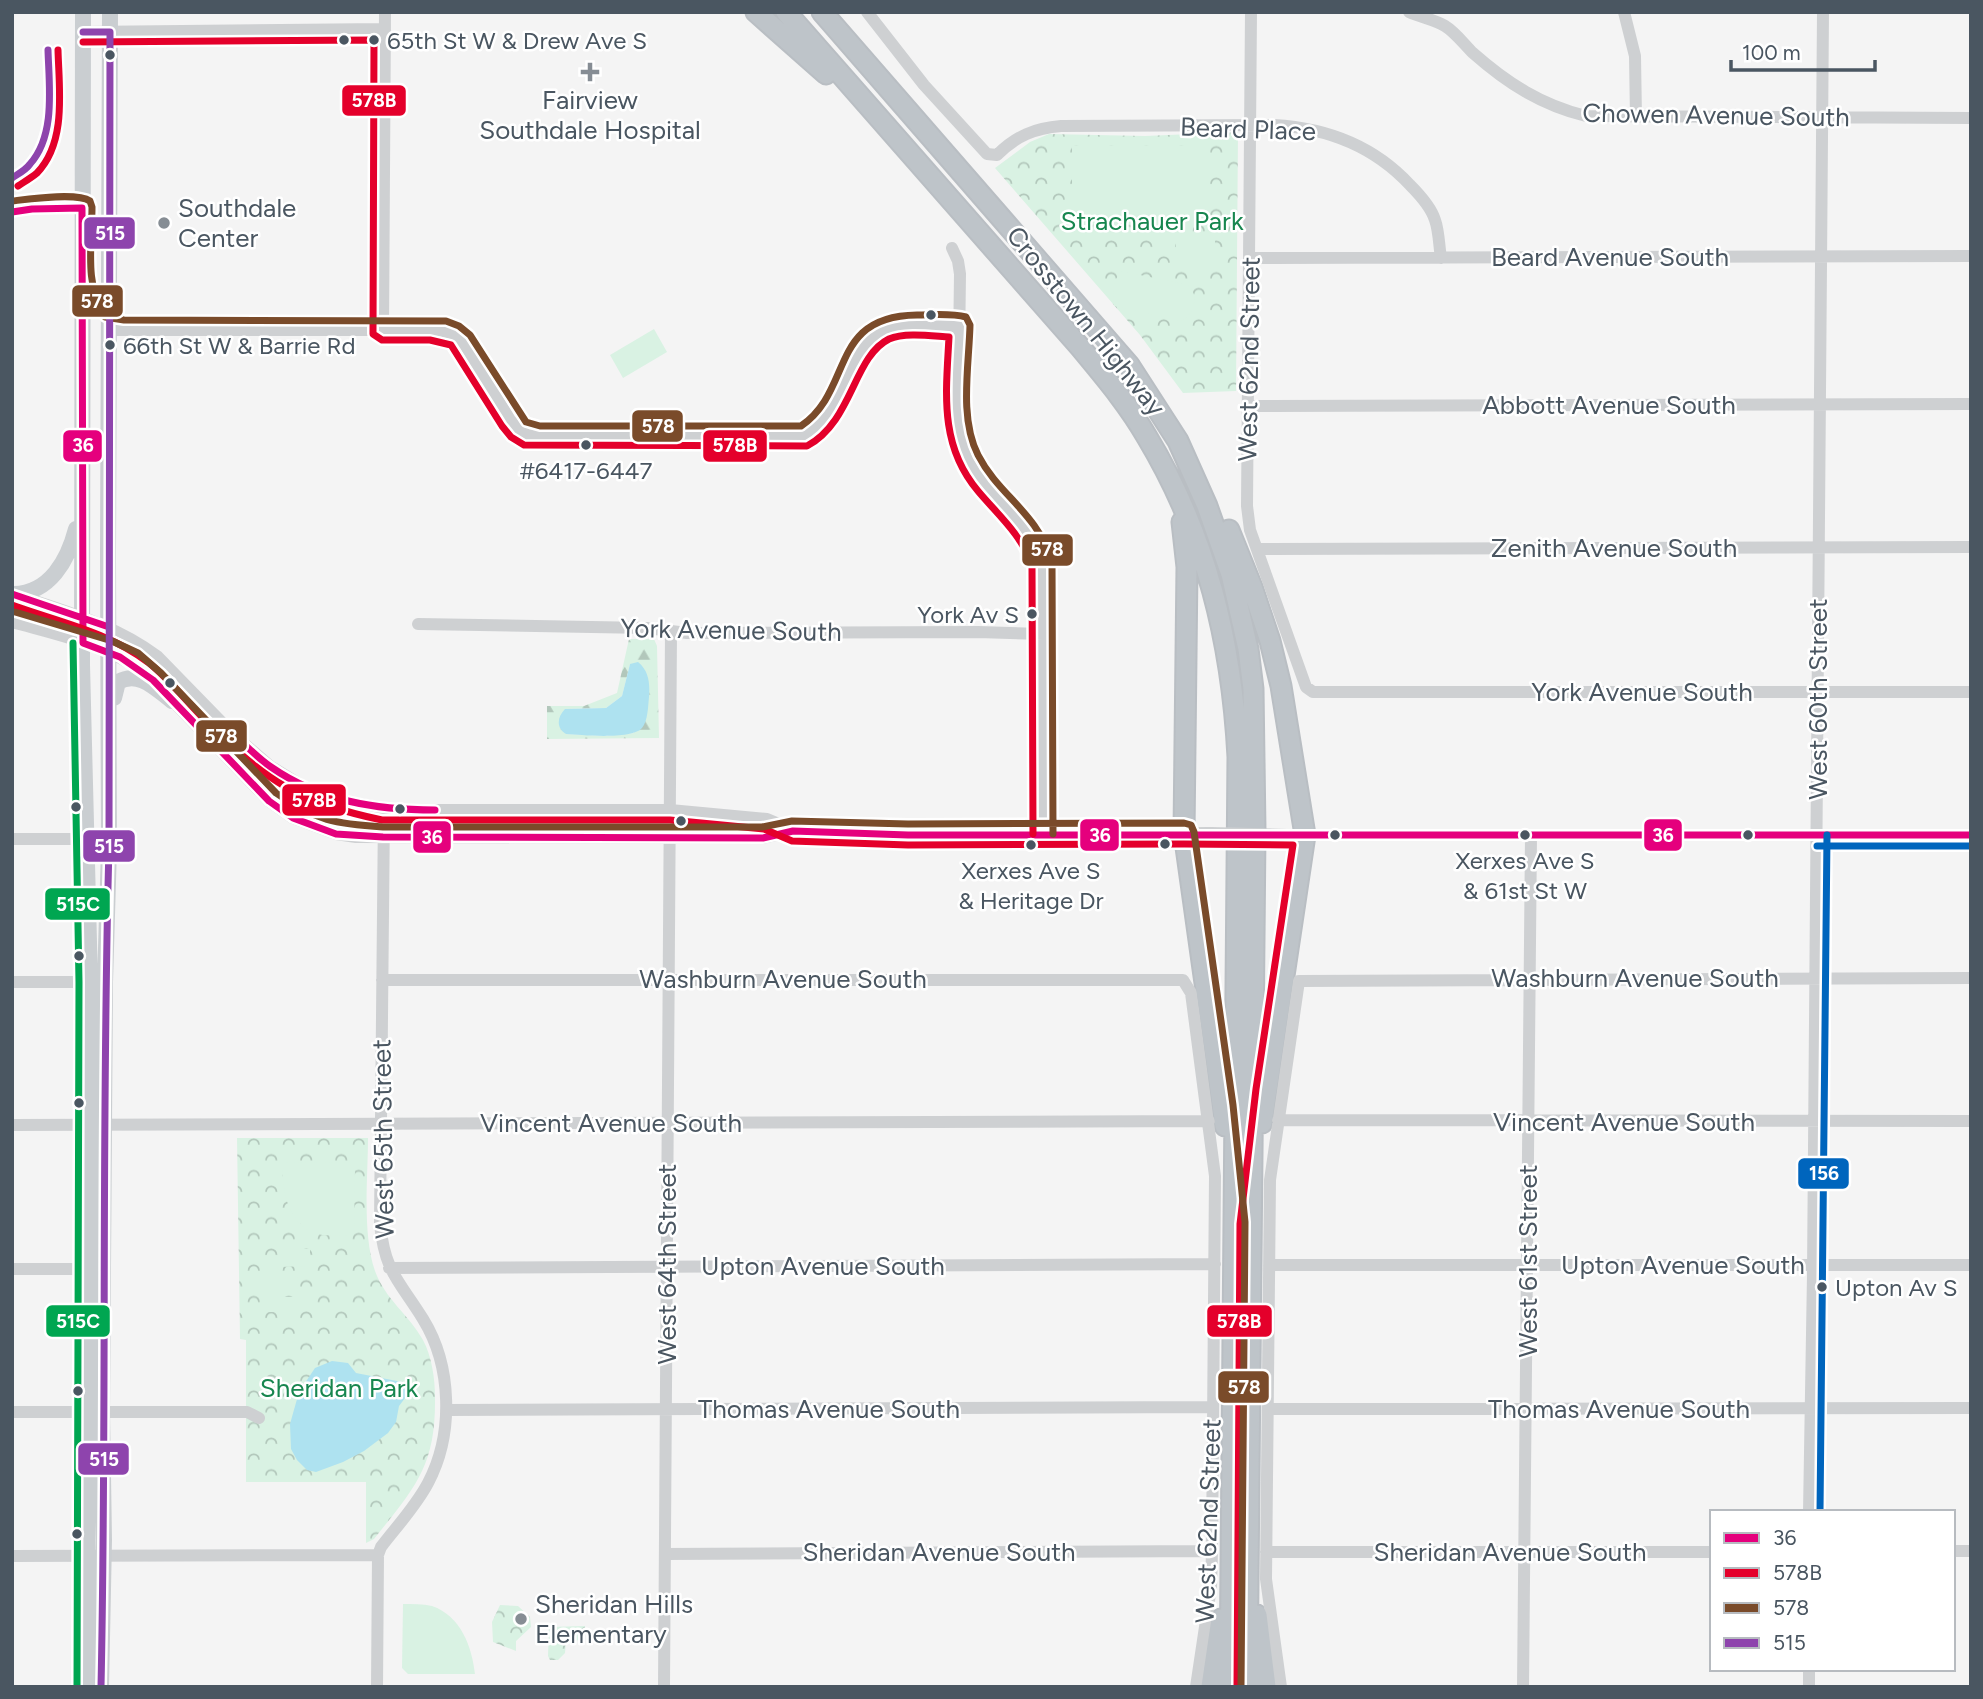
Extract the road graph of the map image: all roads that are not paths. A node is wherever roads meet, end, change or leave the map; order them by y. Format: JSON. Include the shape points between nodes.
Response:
{"nodes":[{"id":1,"x":83,"y":12,"type":"edge"},
{"id":2,"x":110,"y":12,"type":"edge"},
{"id":3,"x":384,"y":12,"type":"edge"},
{"id":4,"x":756,"y":12,"type":"edge"},
{"id":5,"x":786,"y":12,"type":"edge"},
{"id":6,"x":822,"y":12,"type":"edge"},
{"id":7,"x":838,"y":12,"type":"edge"},
{"id":8,"x":867,"y":12,"type":"edge"},
{"id":9,"x":1251,"y":12,"type":"edge"},
{"id":10,"x":1409,"y":12,"type":"edge"},
{"id":11,"x":1441,"y":12,"type":"edge"},
{"id":12,"x":1624,"y":12,"type":"edge"},
{"id":13,"x":1823,"y":12,"type":"edge"},
{"id":14,"x":1445,"y":26,"type":"junction"},
{"id":15,"x":384,"y":29,"type":"junction"},
{"id":16,"x":83,"y":32,"type":"junction"},
{"id":17,"x":110,"y":32,"type":"junction"},
{"id":18,"x":867,"y":64,"type":"junction"},
{"id":19,"x":870,"y":110,"type":"junction"},
{"id":20,"x":1636,"y":118,"type":"junction"},
{"id":21,"x":1822,"y":118,"type":"junction"},
{"id":22,"x":1971,"y":118,"type":"edge"},
{"id":23,"x":1250,"y":125,"type":"junction"},
{"id":24,"x":109,"y":188,"type":"junction"},
{"id":25,"x":82,"y":208,"type":"junction"},
{"id":26,"x":952,"y":248,"type":"dead end"},
{"id":27,"x":1971,"y":256,"type":"edge"},
{"id":28,"x":1822,"y":257,"type":"junction"},
{"id":29,"x":1250,"y":258,"type":"junction"},
{"id":30,"x":1441,"y":258,"type":"junction"},
{"id":31,"x":82,"y":285,"type":"junction"},
{"id":32,"x":960,"y":326,"type":"junction"},
{"id":33,"x":109,"y":330,"type":"junction"},
{"id":34,"x":383,"y":330,"type":"junction"},
{"id":35,"x":1820,"y":404,"type":"junction"},
{"id":36,"x":1971,"y":404,"type":"edge"},
{"id":37,"x":1248,"y":406,"type":"junction"},
{"id":38,"x":1178,"y":441,"type":"junction"},
{"id":39,"x":1180,"y":500,"type":"junction"},
{"id":40,"x":82,"y":506,"type":"junction"},
{"id":41,"x":1819,"y":547,"type":"junction"},
{"id":42,"x":1971,"y":547,"type":"edge"},
{"id":43,"x":1257,"y":549,"type":"junction"},
{"id":44,"x":13,"y":594,"type":"edge"},
{"id":45,"x":83,"y":617,"type":"junction"},
{"id":46,"x":12,"y":622,"type":"edge"},
{"id":47,"x":418,"y":624,"type":"dead end"},
{"id":48,"x":109,"y":627,"type":"junction"},
{"id":49,"x":671,"y":631,"type":"junction"},
{"id":50,"x":1043,"y":634,"type":"junction"},
{"id":51,"x":83,"y":643,"type":"junction"},
{"id":52,"x":109,"y":651,"type":"junction"},
{"id":53,"x":1313,"y":692,"type":"joint"},
{"id":54,"x":1818,"y":692,"type":"junction"},
{"id":55,"x":1971,"y":692,"type":"edge"},
{"id":56,"x":177,"y":706,"type":"junction"},
{"id":57,"x":109,"y":756,"type":"junction"},
{"id":58,"x":384,"y":810,"type":"junction"},
{"id":59,"x":670,"y":810,"type":"junction"},
{"id":60,"x":793,"y":831,"type":"junction"},
{"id":61,"x":1184,"y":833,"type":"junction"},
{"id":62,"x":1043,"y":834,"type":"junction"},
{"id":63,"x":1296,"y":835,"type":"junction"},
{"id":64,"x":1531,"y":835,"type":"junction"},
{"id":65,"x":1816,"y":835,"type":"junction"},
{"id":66,"x":1971,"y":835,"type":"edge"},
{"id":67,"x":670,"y":837,"type":"junction"},
{"id":68,"x":383,"y":838,"type":"junction"},
{"id":69,"x":12,"y":839,"type":"edge"},
{"id":70,"x":87,"y":839,"type":"junction"},
{"id":71,"x":107,"y":922,"type":"junction"},
{"id":72,"x":1816,"y":977,"type":"junction"},
{"id":73,"x":1529,"y":978,"type":"junction"},
{"id":74,"x":1971,"y":978,"type":"edge"},
{"id":75,"x":382,"y":980,"type":"junction"},
{"id":76,"x":669,"y":980,"type":"junction"},
{"id":77,"x":1183,"y":980,"type":"joint"},
{"id":78,"x":12,"y":982,"type":"edge"},
{"id":79,"x":97,"y":982,"type":"junction"},
{"id":80,"x":1209,"y":1121,"type":"junction"},
{"id":81,"x":1278,"y":1121,"type":"junction"},
{"id":82,"x":1813,"y":1121,"type":"junction"},
{"id":83,"x":1971,"y":1121,"type":"edge"},
{"id":84,"x":1529,"y":1122,"type":"junction"},
{"id":85,"x":668,"y":1123,"type":"junction"},
{"id":86,"x":381,"y":1124,"type":"junction"},
{"id":87,"x":12,"y":1125,"type":"edge"},
{"id":88,"x":97,"y":1125,"type":"junction"},
{"id":89,"x":1242,"y":1224,"type":"junction"},
{"id":90,"x":1215,"y":1264,"type":"junction"},
{"id":91,"x":1269,"y":1265,"type":"junction"},
{"id":92,"x":1528,"y":1265,"type":"junction"},
{"id":93,"x":1813,"y":1265,"type":"junction"},
{"id":94,"x":1971,"y":1265,"type":"edge"},
{"id":95,"x":667,"y":1267,"type":"junction"},
{"id":96,"x":389,"y":1268,"type":"junction"},
{"id":97,"x":12,"y":1269,"type":"edge"},
{"id":98,"x":96,"y":1269,"type":"junction"},
{"id":99,"x":1212,"y":1408,"type":"junction"},
{"id":100,"x":1268,"y":1409,"type":"junction"},
{"id":101,"x":1526,"y":1409,"type":"junction"},
{"id":102,"x":1812,"y":1409,"type":"junction"},
{"id":103,"x":1971,"y":1409,"type":"edge"},
{"id":104,"x":446,"y":1410,"type":"junction"},
{"id":105,"x":666,"y":1410,"type":"junction"},
{"id":106,"x":12,"y":1412,"type":"edge"},
{"id":107,"x":95,"y":1412,"type":"junction"},
{"id":108,"x":259,"y":1418,"type":"dead end"},
{"id":109,"x":1809,"y":1510,"type":"edge"},
{"id":110,"x":1240,"y":1519,"type":"junction"},
{"id":111,"x":1212,"y":1551,"type":"junction"},
{"id":112,"x":1525,"y":1551,"type":"junction"},
{"id":113,"x":1266,"y":1552,"type":"junction"},
{"id":114,"x":1710,"y":1552,"type":"edge"},
{"id":115,"x":665,"y":1554,"type":"junction"},
{"id":116,"x":378,"y":1555,"type":"junction"},
{"id":117,"x":12,"y":1556,"type":"edge"},
{"id":118,"x":95,"y":1556,"type":"junction"},
{"id":119,"x":87,"y":1687,"type":"edge"},
{"id":120,"x":101,"y":1687,"type":"edge"},
{"id":121,"x":377,"y":1687,"type":"edge"},
{"id":122,"x":664,"y":1687,"type":"edge"},
{"id":123,"x":1196,"y":1687,"type":"edge"},
{"id":124,"x":1211,"y":1687,"type":"edge"},
{"id":125,"x":1230,"y":1687,"type":"edge"},
{"id":126,"x":1247,"y":1687,"type":"edge"},
{"id":127,"x":1266,"y":1687,"type":"edge"},
{"id":128,"x":1281,"y":1687,"type":"edge"},
{"id":129,"x":1523,"y":1687,"type":"edge"}],
"edges":[{"from":1,"to":16,"type":"main road"},
{"from":2,"to":17,"type":"main road"},
{"from":3,"to":15,"type":"street"},
{"from":4,"to":19,"type":"highway"},
{"from":5,"to":19,"type":"highway","name":"Crosstown Highway"},
{"from":6,"to":18,"type":"highway","name":"Crosstown Highway"},
{"from":7,"to":18,"type":"highway"},
{"from":8,"to":23,"type":"street","name":"Beard Place","via":[[924,85],[987,154],[997,155],[1010,142],[1043,127]]},
{"from":9,"to":23,"type":"street","name":"West 62nd Street"},
{"from":10,"to":14,"type":"street","name":"Chowen Avenue South"},
{"from":11,"to":14,"type":"street"},
{"from":12,"to":20,"type":"street","via":[[1634,56]]},
{"from":13,"to":21,"type":"street","name":"West 60th Street"},
{"from":14,"to":20,"type":"street","name":"Chowen Avenue South","via":[[1516,88],[1538,100],[1586,116]]},
{"from":15,"to":17,"type":"street"},
{"from":15,"to":34,"type":"street"},
{"from":16,"to":17,"type":"street"},
{"from":16,"to":25,"type":"main road"},
{"from":17,"to":24,"type":"main road"},
{"from":18,"to":38,"type":"highway","name":"Crosstown Highway","via":[[1129,365]]},
{"from":19,"to":39,"type":"highway","name":"Crosstown Highway","via":[[1114,388],[1146,435]]},
{"from":20,"to":21,"type":"street","name":"Chowen Avenue South"},
{"from":21,"to":22,"type":"street","name":"Chowen Avenue South"},
{"from":21,"to":28,"type":"street","name":"West 60th Street"},
{"from":23,"to":29,"type":"street","name":"West 62nd Street"},
{"from":23,"to":30,"type":"street","name":"Beard Place","via":[[1302,126],[1329,132],[1379,158],[1420,195],[1435,219]]},
{"from":24,"to":25,"type":"main road"},
{"from":24,"to":33,"type":"main road"},
{"from":25,"to":31,"type":"main road"},
{"from":26,"to":32,"type":"street","via":[[960,274]]},
{"from":27,"to":28,"type":"street","name":"Beard Avenue South"},
{"from":28,"to":30,"type":"street","name":"Beard Avenue South"},
{"from":28,"to":35,"type":"street","name":"West 60th Street"},
{"from":29,"to":30,"type":"street","name":"Beard Avenue South"},
{"from":29,"to":37,"type":"street","name":"West 62nd Street"},
{"from":31,"to":33,"type":"main road","via":[[90,314],[99,327]]},
{"from":31,"to":40,"type":"main road"},
{"from":32,"to":34,"type":"street","via":[[884,329],[866,345],[819,427],[795,437],[527,435],[510,420],[458,337],[439,330]]},
{"from":32,"to":50,"type":"street","via":[[961,442],[976,473],[1025,526],[1039,550]]},
{"from":33,"to":34,"type":"street"},
{"from":33,"to":48,"type":"main road"},
{"from":35,"to":36,"type":"street","name":"Abbott Avenue South"},
{"from":35,"to":37,"type":"street","name":"Abbott Avenue South"},
{"from":35,"to":41,"type":"street","name":"West 60th Street"},
{"from":37,"to":43,"type":"street","name":"West 62nd Street","via":[[1247,506]]},
{"from":38,"to":63,"type":"highway","via":[[1215,500],[1270,641],[1281,686]]},
{"from":38,"to":89,"type":"highway","name":"Crosstown Highway","via":[[1231,574],[1253,689],[1255,831]]},
{"from":39,"to":61,"type":"highway","via":[[1187,567]]},
{"from":39,"to":89,"type":"highway","name":"Crosstown Highway","via":[[1210,575],[1230,663],[1235,709]]},
{"from":40,"to":44,"type":"main road","via":[[70,552],[60,568],[35,591]]},
{"from":40,"to":45,"type":"main road"},
{"from":41,"to":42,"type":"street","name":"Zenith Avenue South"},
{"from":41,"to":43,"type":"street","name":"Zenith Avenue South"},
{"from":41,"to":54,"type":"street","name":"West 60th Street"},
{"from":43,"to":53,"type":"street","name":"West 62nd Street","via":[[1301,679]]},
{"from":44,"to":45,"type":"street"},
{"from":45,"to":48,"type":"street"},
{"from":45,"to":51,"type":"main road"},
{"from":46,"to":51,"type":"street"},
{"from":47,"to":49,"type":"street","name":"York Avenue South"},
{"from":48,"to":52,"type":"main road"},
{"from":48,"to":58,"type":"street","via":[[157,656],[270,766],[301,785]]},
{"from":49,"to":50,"type":"street","name":"York Avenue South"},
{"from":49,"to":59,"type":"street","name":"West 64th Street"},
{"from":50,"to":62,"type":"street"},
{"from":51,"to":52,"type":"street"},
{"from":51,"to":70,"type":"main road"},
{"from":52,"to":56,"type":"street","via":[[132,662]]},
{"from":52,"to":57,"type":"main road"},
{"from":53,"to":54,"type":"street","name":"York Avenue South"},
{"from":54,"to":55,"type":"street","name":"York Avenue South"},
{"from":54,"to":65,"type":"street","name":"West 60th Street"},
{"from":56,"to":57,"type":"main road","via":[[142,679],[118,681]]},
{"from":56,"to":68,"type":"street","via":[[269,801],[293,818],[336,834]]},
{"from":57,"to":71,"type":"main road"},
{"from":58,"to":59,"type":"street"},
{"from":58,"to":68,"type":"street","name":"West 65th Street"},
{"from":59,"to":60,"type":"street","via":[[767,819]]},
{"from":59,"to":67,"type":"street","name":"West 64th Street"},
{"from":60,"to":62,"type":"street"},
{"from":60,"to":67,"type":"street","via":[[763,838]]},
{"from":61,"to":62,"type":"street"},
{"from":61,"to":63,"type":"street","bridge":true},
{"from":61,"to":89,"type":"highway"},
{"from":63,"to":64,"type":"street"},
{"from":63,"to":89,"type":"highway","via":[[1266,1091]]},
{"from":64,"to":65,"type":"street"},
{"from":64,"to":73,"type":"street","name":"West 61st Street"},
{"from":65,"to":66,"type":"street"},
{"from":65,"to":72,"type":"street","name":"West 60th Street"},
{"from":67,"to":68,"type":"street"},
{"from":67,"to":76,"type":"street","name":"West 64th Street"},
{"from":68,"to":75,"type":"street","name":"West 65th Street"},
{"from":69,"to":70,"type":"street"},
{"from":70,"to":71,"type":"main road","via":[[97,846],[100,900]]},
{"from":70,"to":79,"type":"main road"},
{"from":71,"to":79,"type":"main road"},
{"from":72,"to":73,"type":"street","name":"Washburn Avenue South"},
{"from":72,"to":74,"type":"street","name":"Washburn Avenue South"},
{"from":72,"to":82,"type":"street","name":"West 60th Street"},
{"from":73,"to":81,"type":"street","name":"Washburn Avenue South","via":[[1299,981]]},
{"from":73,"to":84,"type":"street","name":"West 61st Street"},
{"from":75,"to":76,"type":"street","name":"Washburn Avenue South"},
{"from":75,"to":86,"type":"street","name":"West 65th Street"},
{"from":76,"to":77,"type":"street","name":"Washburn Avenue South"},
{"from":76,"to":85,"type":"street","name":"West 64th Street"},
{"from":77,"to":80,"type":"street","name":"West 62nd Street","via":[[1191,992]]},
{"from":78,"to":79,"type":"street"},
{"from":79,"to":88,"type":"main road"},
{"from":80,"to":85,"type":"street","name":"Vincent Avenue South"},
{"from":80,"to":90,"type":"street","name":"West 62nd Street"},
{"from":81,"to":84,"type":"street","name":"Vincent Avenue South"},
{"from":81,"to":91,"type":"street","via":[[1270,1180]]},
{"from":82,"to":83,"type":"street","name":"Vincent Avenue South"},
{"from":82,"to":84,"type":"street","name":"Vincent Avenue South"},
{"from":82,"to":93,"type":"street","name":"West 60th Street"},
{"from":84,"to":92,"type":"street","name":"West 61st Street"},
{"from":85,"to":86,"type":"street","name":"Vincent Avenue South"},
{"from":85,"to":95,"type":"street","name":"West 64th Street"},
{"from":86,"to":88,"type":"street","name":"Vincent Avenue South"},
{"from":86,"to":96,"type":"street","name":"West 65th Street","via":[[380,1223]]},
{"from":87,"to":88,"type":"street","name":"Vincent Avenue South"},
{"from":88,"to":98,"type":"main road"},
{"from":89,"to":110,"type":"highway","name":"Crosstown Highway"},
{"from":90,"to":95,"type":"street","name":"Upton Avenue South"},
{"from":90,"to":99,"type":"street","name":"West 62nd Street"},
{"from":91,"to":92,"type":"street","name":"Upton Avenue South"},
{"from":91,"to":100,"type":"street"},
{"from":92,"to":93,"type":"street","name":"Upton Avenue South"},
{"from":92,"to":101,"type":"street","name":"West 61st Street"},
{"from":93,"to":94,"type":"street","name":"Upton Avenue South"},
{"from":93,"to":102,"type":"street","name":"West 60th Street"},
{"from":95,"to":96,"type":"street","name":"Upton Avenue South"},
{"from":95,"to":105,"type":"street","name":"West 64th Street"},
{"from":96,"to":104,"type":"street","name":"West 65th Street","via":[[435,1343]]},
{"from":97,"to":98,"type":"street"},
{"from":98,"to":107,"type":"main road"},
{"from":99,"to":105,"type":"street","name":"Thomas Avenue South"},
{"from":99,"to":111,"type":"street","name":"West 62nd Street"},
{"from":100,"to":101,"type":"street","name":"Thomas Avenue South"},
{"from":100,"to":113,"type":"street"},
{"from":101,"to":102,"type":"street","name":"Thomas Avenue South"},
{"from":101,"to":112,"type":"street","name":"West 61st Street"},
{"from":102,"to":103,"type":"street","name":"Thomas Avenue South"},
{"from":102,"to":109,"type":"street","name":"West 60th Street"},
{"from":104,"to":105,"type":"street","name":"Thomas Avenue South"},
{"from":104,"to":116,"type":"street","name":"West 65th Street","via":[[441,1453],[430,1480]]},
{"from":105,"to":115,"type":"street","name":"West 64th Street"},
{"from":106,"to":107,"type":"street"},
{"from":107,"to":108,"type":"street","via":[[247,1412]]},
{"from":107,"to":118,"type":"main road"},
{"from":110,"to":124,"type":"highway"},
{"from":110,"to":125,"type":"highway","name":"Crosstown Highway"},
{"from":110,"to":126,"type":"highway","name":"Crosstown Highway"},
{"from":110,"to":127,"type":"highway"},
{"from":111,"to":115,"type":"street","name":"Sheridan Avenue South"},
{"from":111,"to":123,"type":"street","name":"West 62nd Street"},
{"from":112,"to":113,"type":"street","name":"Sheridan Avenue South"},
{"from":112,"to":114,"type":"street","name":"Sheridan Avenue South"},
{"from":112,"to":129,"type":"street","name":"West 61st Street"},
{"from":113,"to":128,"type":"street"},
{"from":115,"to":122,"type":"street","name":"West 64th Street"},
{"from":116,"to":118,"type":"street"},
{"from":116,"to":121,"type":"street"},
{"from":117,"to":118,"type":"street"},
{"from":118,"to":119,"type":"main road"},
{"from":118,"to":120,"type":"main road"}]}
